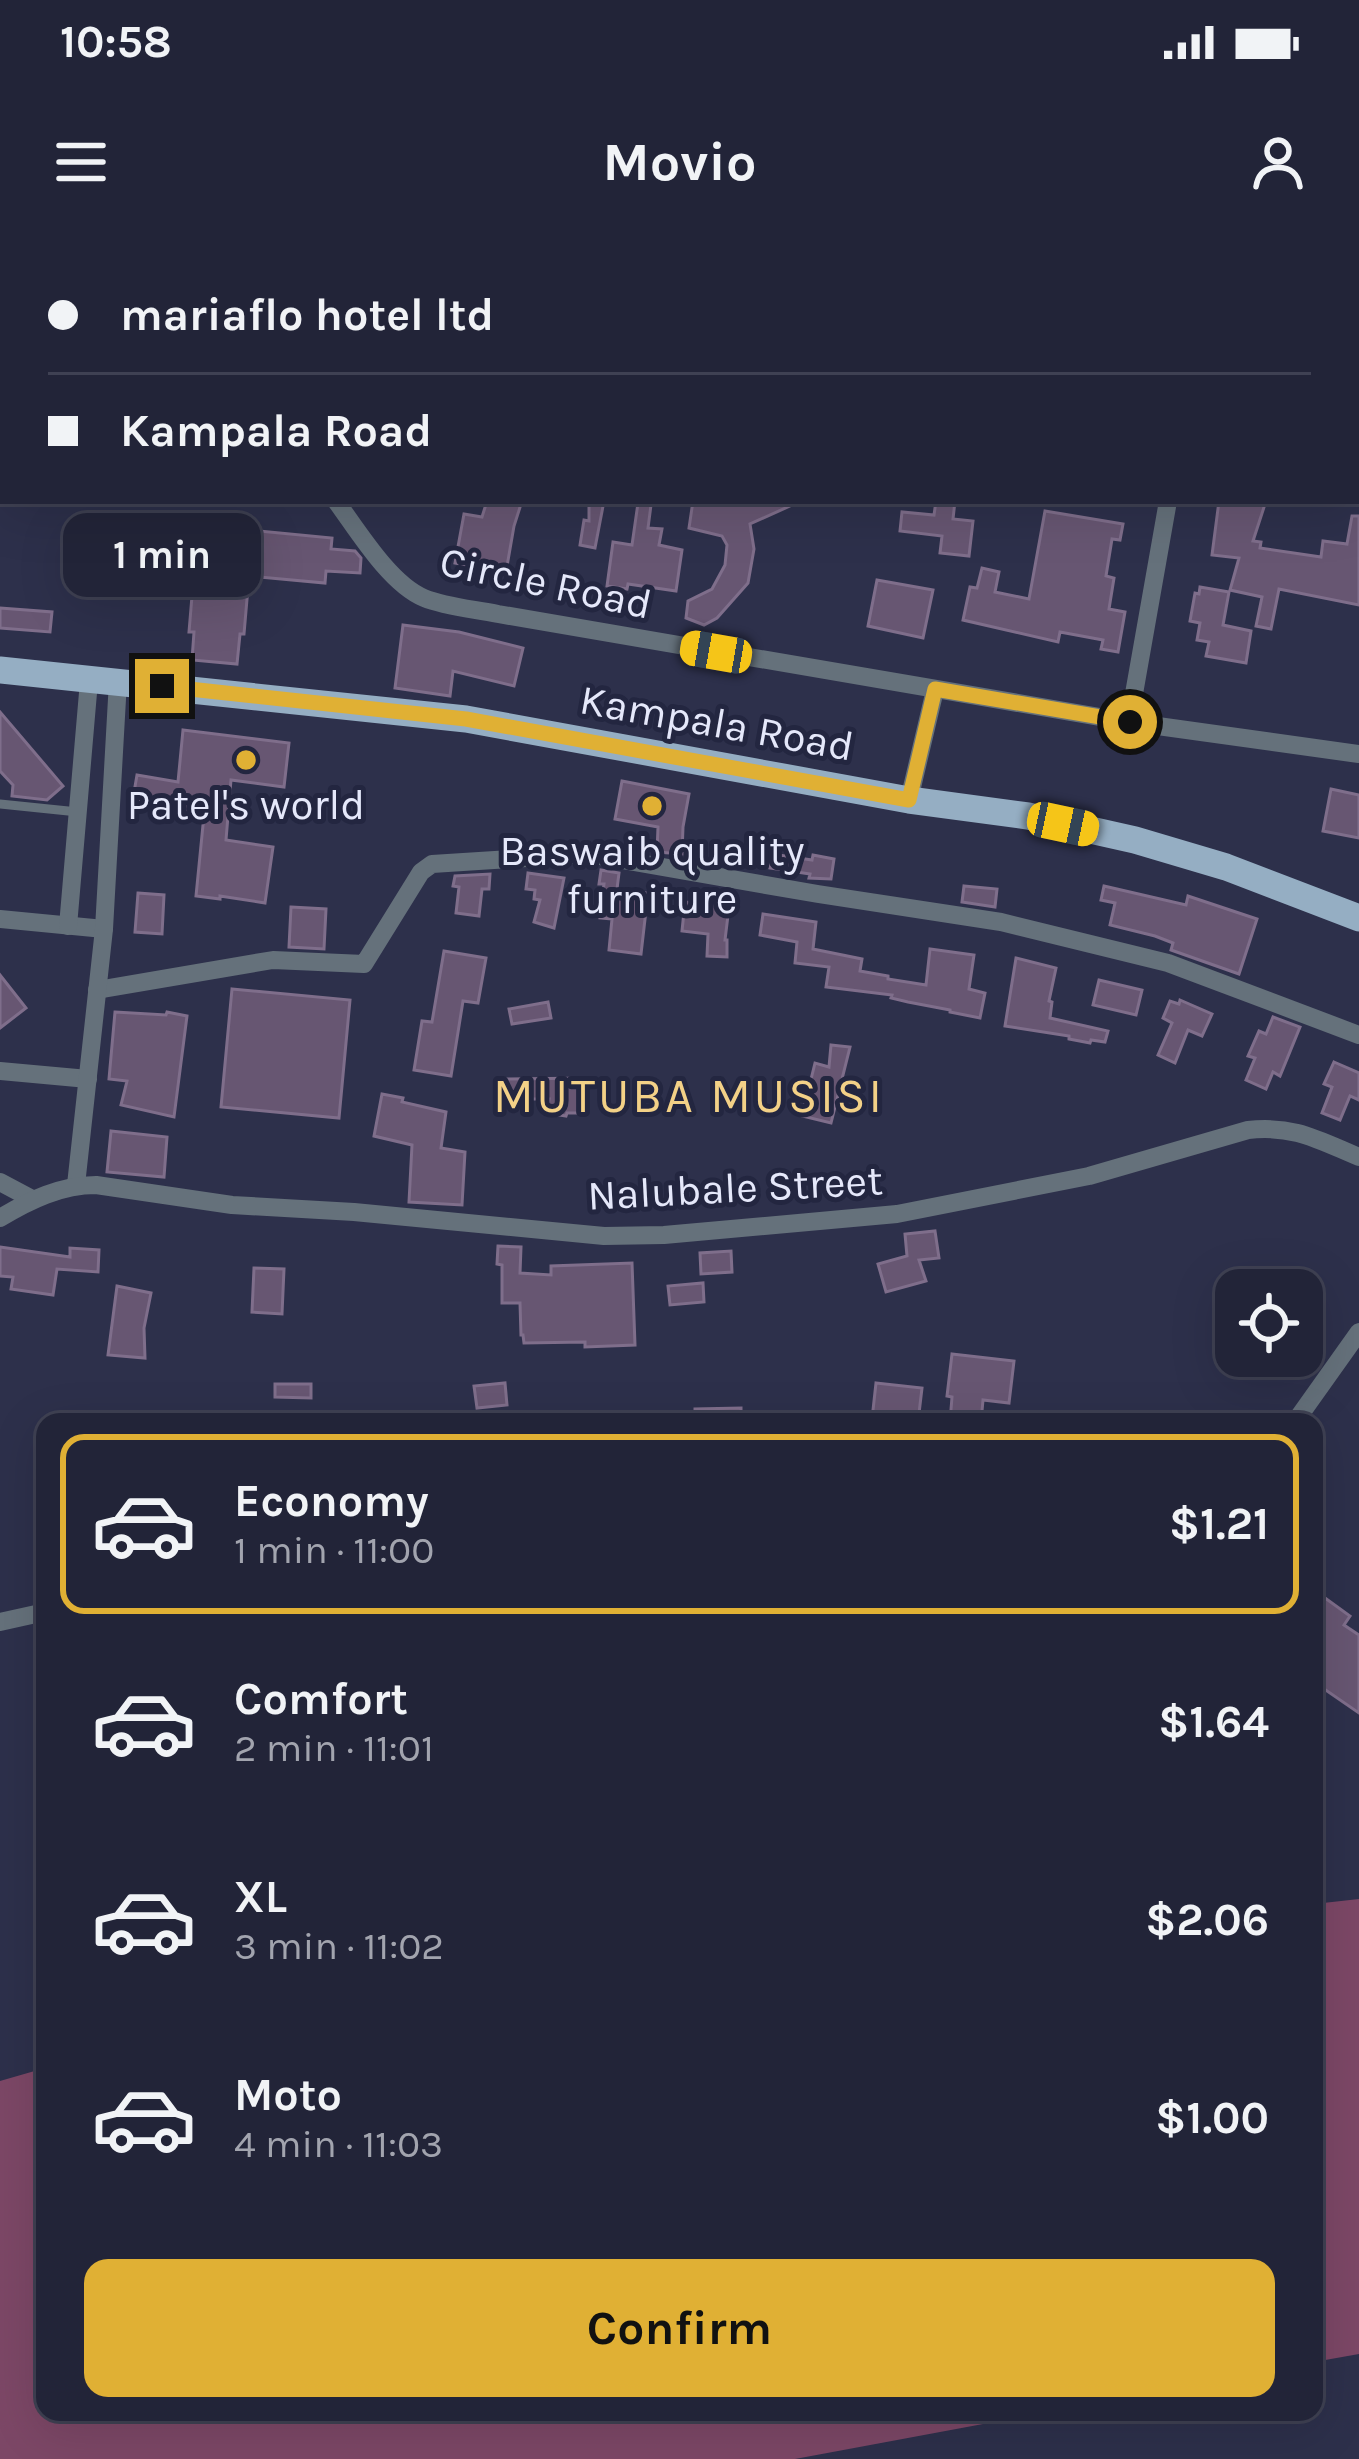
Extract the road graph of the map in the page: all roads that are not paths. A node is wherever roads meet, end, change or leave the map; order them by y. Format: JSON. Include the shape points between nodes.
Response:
{"nodes":[{"id":1,"x":338,"y":504,"type":"edge"},
{"id":2,"x":1167,"y":504,"type":"edge"},
{"id":3,"x":0,"y":670,"type":"edge"},
{"id":4,"x":89,"y":681,"type":"junction"},
{"id":5,"x":118,"y":681,"type":"junction"},
{"id":6,"x":935,"y":689,"type":"junction"},
{"id":7,"x":1130,"y":722,"type":"junction"},
{"id":8,"x":1359,"y":754,"type":"edge"},
{"id":9,"x":909,"y":800,"type":"junction"},
{"id":10,"x":0,"y":803,"type":"edge"},
{"id":11,"x":78,"y":812,"type":"junction"},
{"id":12,"x":1359,"y":918,"type":"edge"},
{"id":13,"x":0,"y":919,"type":"edge"},
{"id":14,"x":68,"y":926,"type":"junction"},
{"id":15,"x":104,"y":929,"type":"junction"},
{"id":16,"x":97,"y":990,"type":"junction"},
{"id":17,"x":1359,"y":1035,"type":"edge"},
{"id":18,"x":0,"y":1071,"type":"edge"},
{"id":19,"x":88,"y":1079,"type":"junction"},
{"id":20,"x":1359,"y":1157,"type":"edge"},
{"id":21,"x":0,"y":1182,"type":"edge"},
{"id":22,"x":76,"y":1185,"type":"junction"},
{"id":23,"x":32,"y":1199,"type":"junction"},
{"id":24,"x":0,"y":1218,"type":"edge"},
{"id":25,"x":1359,"y":1332,"type":"edge"},
{"id":26,"x":1301,"y":1413,"type":"edge"},
{"id":27,"x":36,"y":1614,"type":"edge"},
{"id":28,"x":0,"y":1622,"type":"edge"}],
"edges":[{"from":1,"to":6,"type":"street","name":"Circle Road","via":[[401,583],[423,598]]},
{"from":2,"to":7,"type":"street"},
{"from":3,"to":4,"type":"main road","name":"Kampala Road"},
{"from":4,"to":5,"type":"main road","name":"Kampala Road"},
{"from":4,"to":11,"type":"street"},
{"from":5,"to":9,"type":"main road","name":"Kampala Road","via":[[466,719]]},
{"from":5,"to":15,"type":"street"},
{"from":6,"to":7,"type":"street","name":"Circle Road"},
{"from":6,"to":9,"type":"street"},
{"from":7,"to":8,"type":"street","name":"Circle Road"},
{"from":9,"to":12,"type":"main road","name":"Kampala Road","via":[[1135,840]]},
{"from":10,"to":11,"type":"lane"},
{"from":11,"to":14,"type":"street"},
{"from":13,"to":14,"type":"street"},
{"from":14,"to":15,"type":"street"},
{"from":15,"to":16,"type":"street"},
{"from":16,"to":17,"type":"street","via":[[273,960],[364,964],[432,864],[588,854],[1001,922],[1168,963]]},
{"from":16,"to":19,"type":"street"},
{"from":18,"to":19,"type":"street"},
{"from":19,"to":22,"type":"street"},
{"from":20,"to":22,"type":"street","name":"Nalubale Street","via":[[1293,1130],[1260,1129],[1089,1176],[897,1214],[604,1236]]},
{"from":21,"to":23,"type":"street"},
{"from":22,"to":23,"type":"street","name":"Nalubale Street"},
{"from":23,"to":24,"type":"street","name":"Nalubale Street"},
{"from":25,"to":26,"type":"street"},
{"from":27,"to":28,"type":"street"}]}
